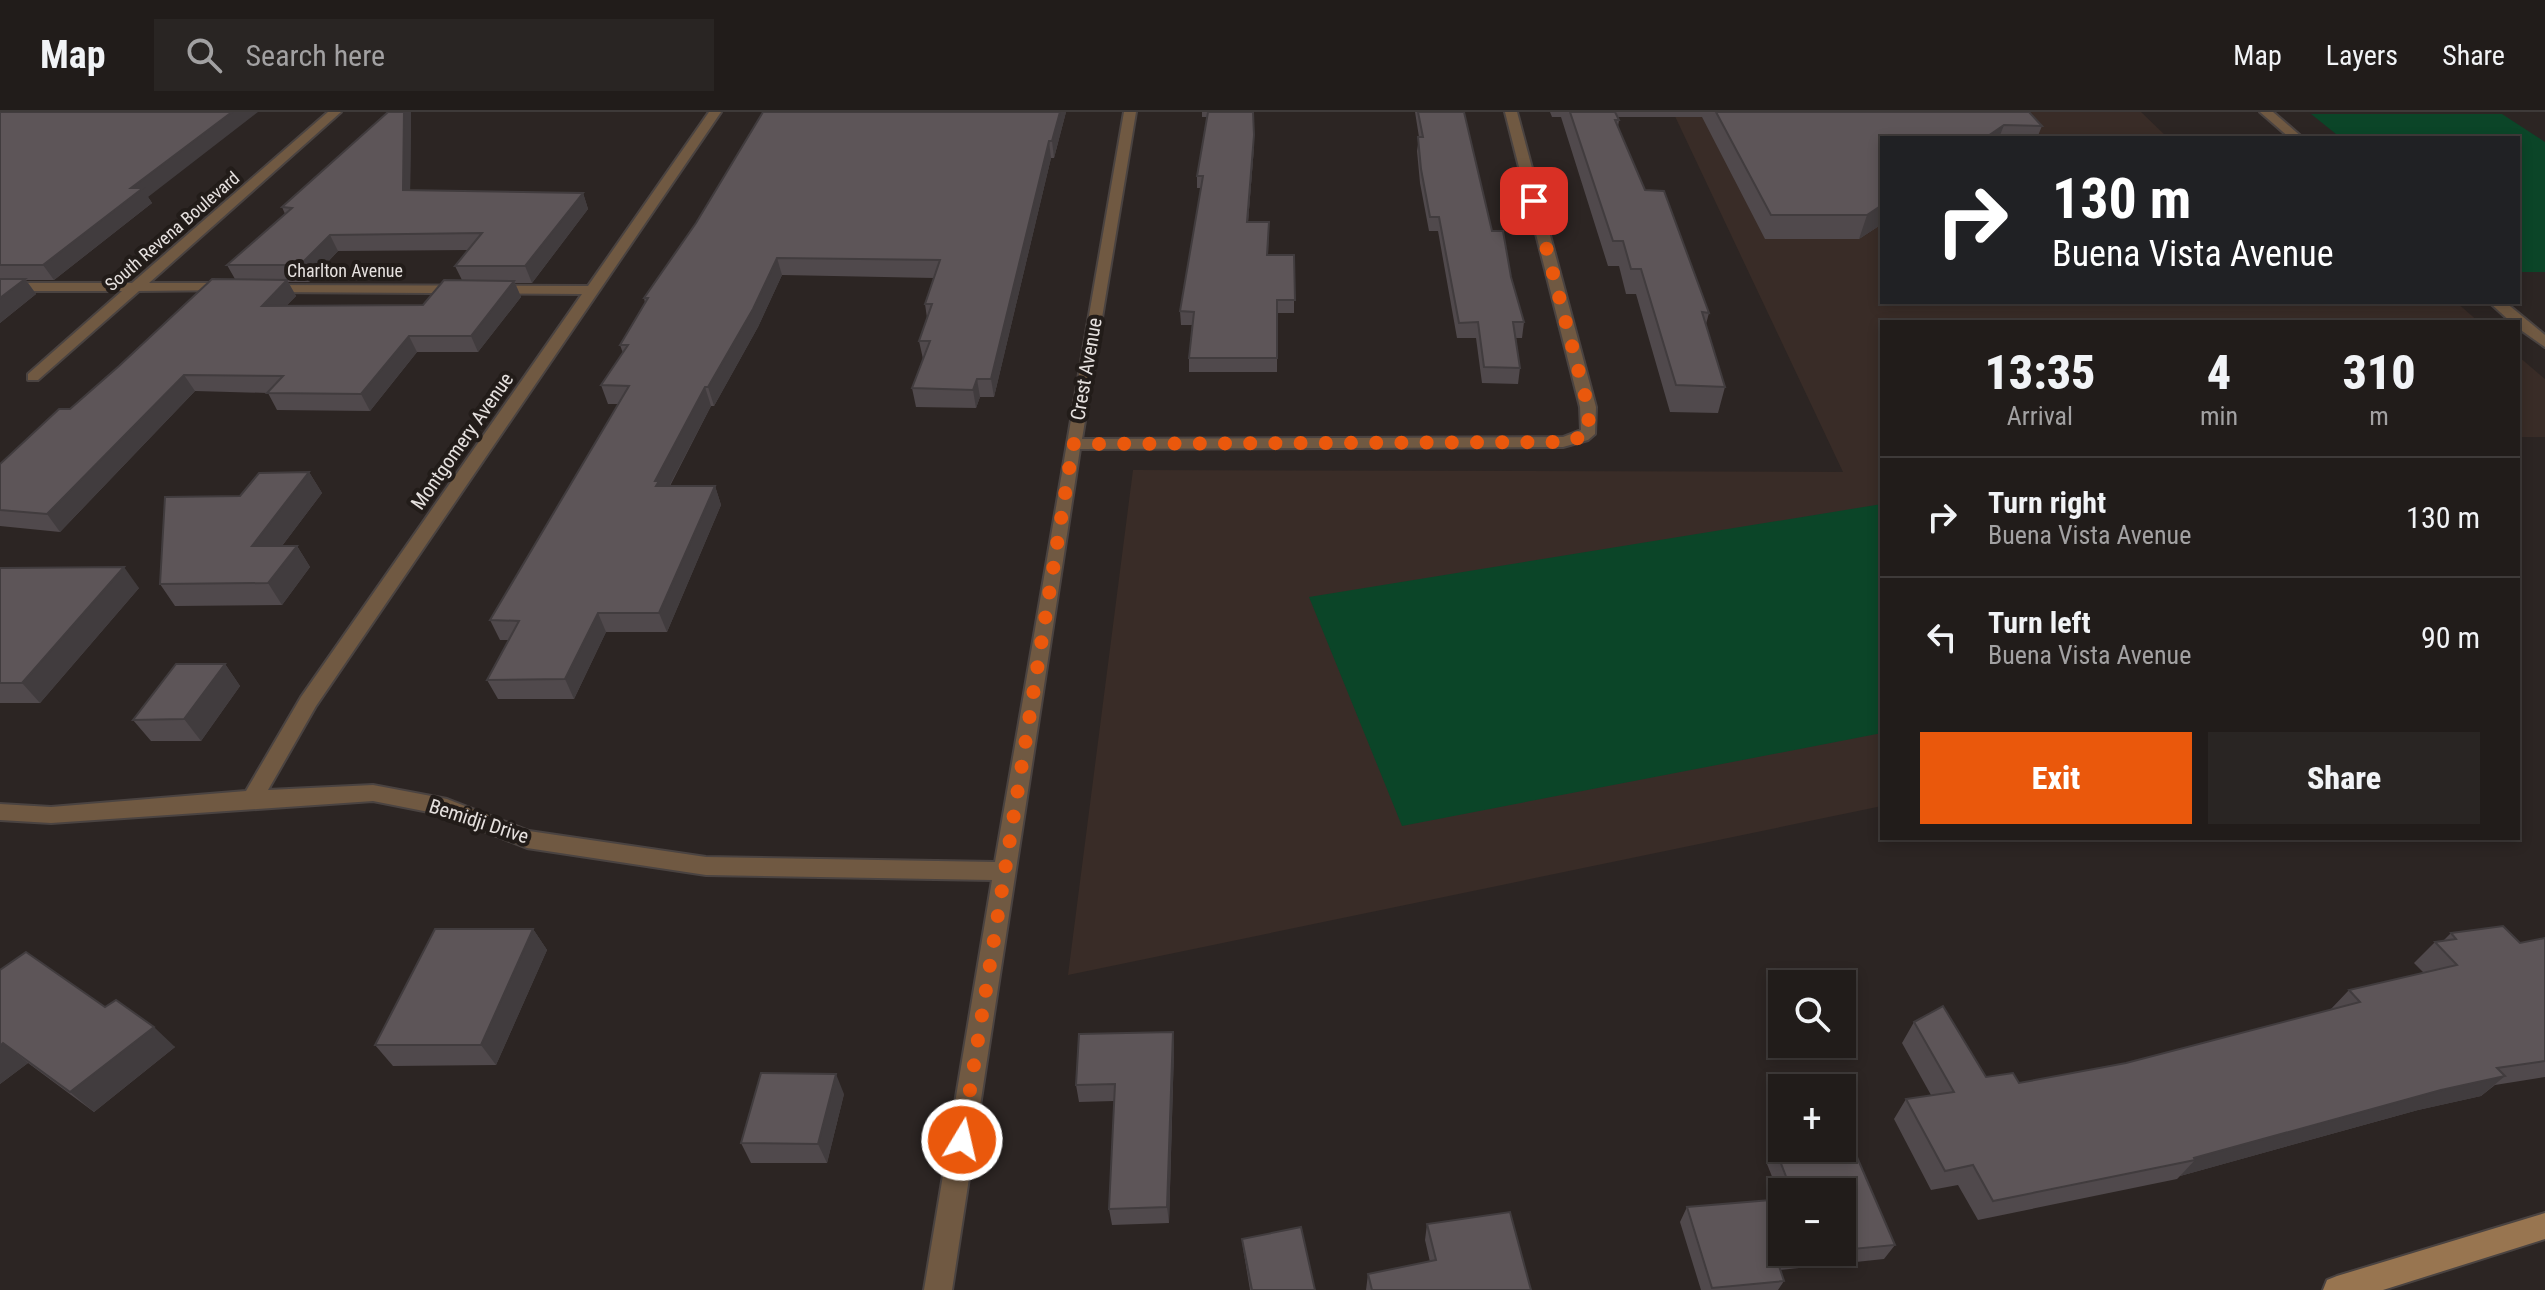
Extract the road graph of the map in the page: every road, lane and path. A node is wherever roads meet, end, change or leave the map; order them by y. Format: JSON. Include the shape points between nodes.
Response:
{"nodes":[{"id":1,"x":335,"y":112,"type":"edge"},
{"id":2,"x":715,"y":112,"type":"edge"},
{"id":3,"x":1130,"y":112,"type":"edge"},
{"id":4,"x":1511,"y":112,"type":"edge"},
{"id":5,"x":2266,"y":112,"type":"edge"},
{"id":6,"x":2295,"y":136,"type":"edge"},
{"id":7,"x":0,"y":287,"type":"edge"},
{"id":8,"x":135,"y":287,"type":"junction"},
{"id":9,"x":594,"y":290,"type":"junction"},
{"id":10,"x":2498,"y":304,"type":"edge"},
{"id":11,"x":2518,"y":320,"type":"edge"},
{"id":12,"x":2520,"y":322,"type":"edge"},
{"id":13,"x":2545,"y":343,"type":"edge"},
{"id":14,"x":33,"y":377,"type":"dead end"},
{"id":15,"x":1073,"y":444,"type":"junction"},
{"id":16,"x":252,"y":799,"type":"junction"},
{"id":17,"x":0,"y":812,"type":"edge"},
{"id":18,"x":1006,"y":871,"type":"junction"},
{"id":19,"x":2545,"y":1226,"type":"edge"},
{"id":20,"x":938,"y":1290,"type":"edge"},
{"id":21,"x":2337,"y":1290,"type":"edge"}],
"edges":[{"from":1,"to":8,"type":"street","name":"South Revena Boulevard"},
{"from":2,"to":9,"type":"street","name":"Montgomery Avenue"},
{"from":3,"to":15,"type":"street","name":"Crest Avenue"},
{"from":4,"to":15,"type":"street","via":[[1588,407],[1589,431],[1582,437],[1563,442]]},
{"from":5,"to":6,"type":"street"},
{"from":7,"to":8,"type":"street","name":"Charlton Avenue"},
{"from":8,"to":9,"type":"street","name":"Charlton Avenue"},
{"from":8,"to":14,"type":"street","name":"South Revena Boulevard"},
{"from":9,"to":16,"type":"street","name":"Montgomery Avenue","via":[[308,702]]},
{"from":10,"to":11,"type":"street"},
{"from":12,"to":13,"type":"street"},
{"from":15,"to":18,"type":"street","name":"Crest Avenue"},
{"from":16,"to":17,"type":"street","name":"Bemidji Drive","via":[[51,815]]},
{"from":16,"to":18,"type":"street","name":"Bemidji Drive","via":[[373,793],[447,807],[527,839],[706,866]]},
{"from":18,"to":20,"type":"street","name":"Crest Avenue"},
{"from":19,"to":21,"type":"main road"}]}
